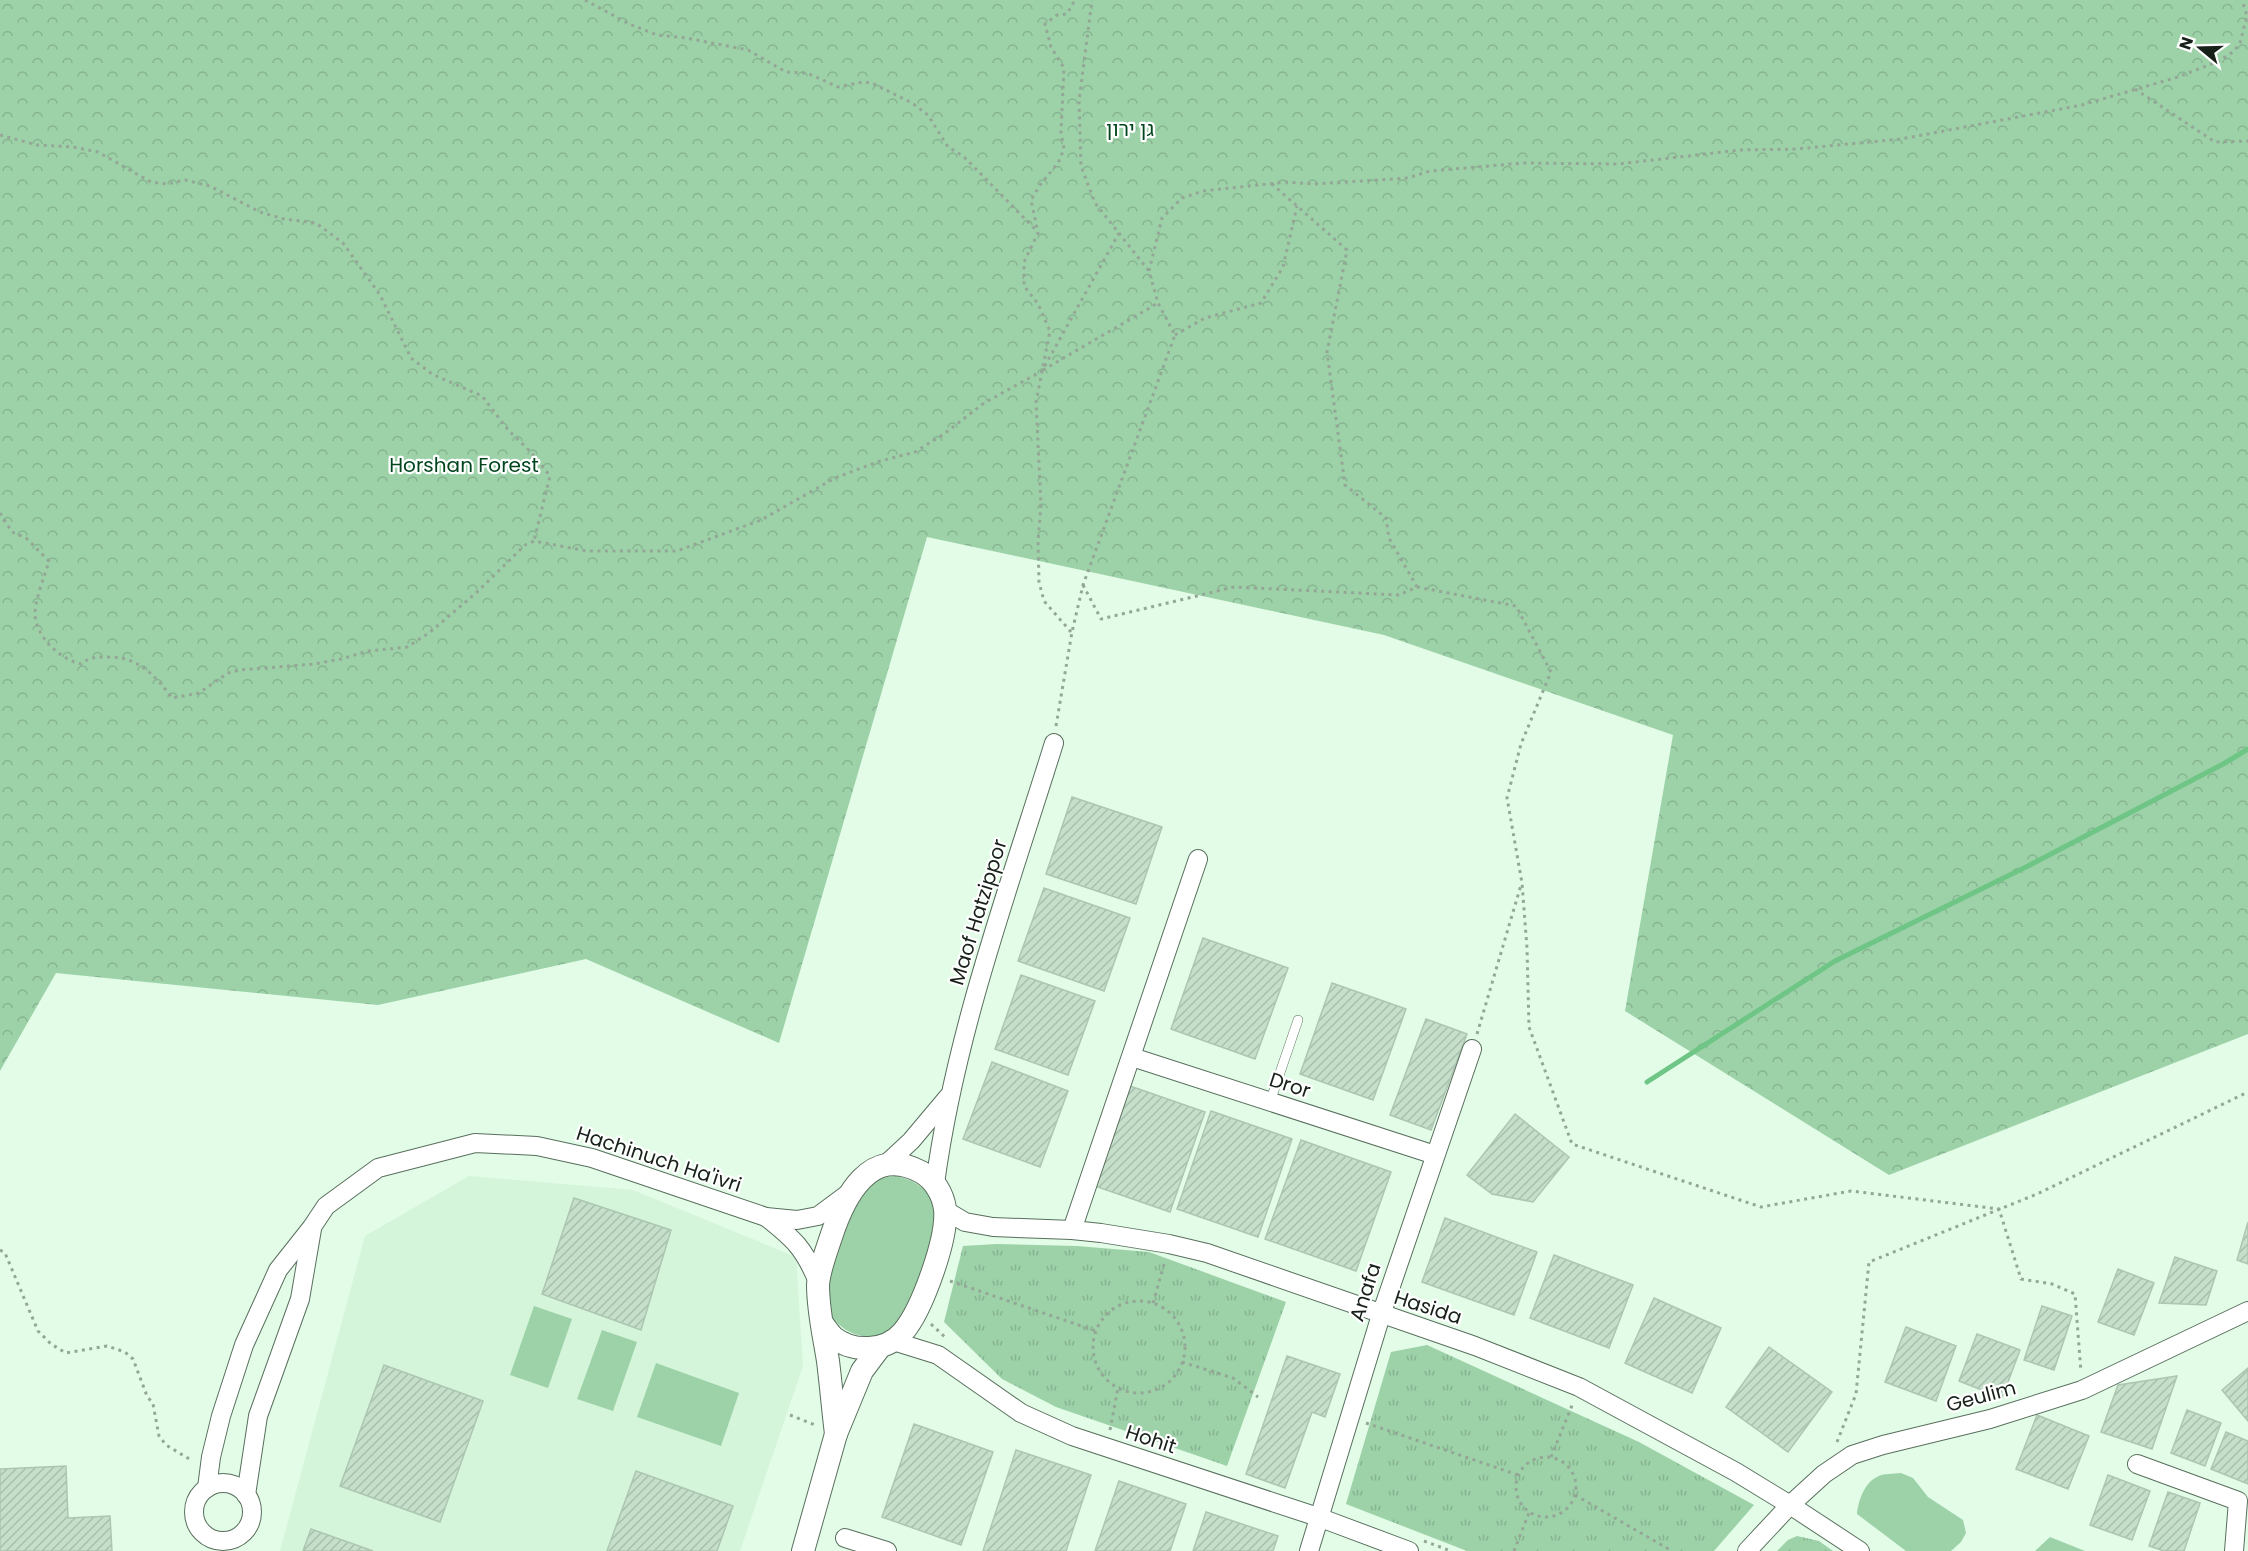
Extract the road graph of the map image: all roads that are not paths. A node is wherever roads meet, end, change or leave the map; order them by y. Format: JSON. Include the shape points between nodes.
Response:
{"nodes":[{"id":1,"x":1054,"y":743,"type":"road end"},
{"id":2,"x":1198,"y":859,"type":"dead end"},
{"id":3,"x":1298,"y":1020,"type":"dead end"},
{"id":4,"x":1472,"y":1049,"type":"road end"},
{"id":5,"x":1132,"y":1057,"type":"junction"},
{"id":6,"x":949,"y":1095,"type":"junction"},
{"id":7,"x":1270,"y":1102,"type":"junction"},
{"id":8,"x":1435,"y":1155,"type":"junction"},
{"id":9,"x":884,"y":1166,"type":"junction"},
{"id":10,"x":935,"y":1184,"type":"junction"},
{"id":11,"x":851,"y":1191,"type":"junction"},
{"id":12,"x":945,"y":1210,"type":"junction"},
{"id":13,"x":766,"y":1217,"type":"junction"},
{"id":14,"x":312,"y":1227,"type":"junction"},
{"id":15,"x":1072,"y":1230,"type":"junction"},
{"id":16,"x":818,"y":1282,"type":"junction"},
{"id":17,"x":2248,"y":1311,"type":"edge"},
{"id":18,"x":1381,"y":1315,"type":"junction"},
{"id":19,"x":822,"y":1323,"type":"junction"},
{"id":20,"x":886,"y":1344,"type":"junction"},
{"id":21,"x":836,"y":1434,"type":"junction"},
{"id":22,"x":2137,"y":1464,"type":"dead end"},
{"id":23,"x":207,"y":1488,"type":"junction"},
{"id":24,"x":246,"y":1495,"type":"junction"},
{"id":25,"x":1790,"y":1505,"type":"junction"},
{"id":26,"x":1318,"y":1517,"type":"junction"},
{"id":27,"x":845,"y":1538,"type":"dead end"},
{"id":28,"x":803,"y":1551,"type":"edge"},
{"id":29,"x":887,"y":1551,"type":"edge"},
{"id":30,"x":1308,"y":1551,"type":"edge"},
{"id":31,"x":1409,"y":1551,"type":"edge"},
{"id":32,"x":1747,"y":1551,"type":"edge"},
{"id":33,"x":1860,"y":1551,"type":"edge"},
{"id":34,"x":2234,"y":1551,"type":"edge"}],
"edges":[{"from":1,"to":6,"type":"street","name":"Maof Hatzippor"},
{"from":2,"to":5,"type":"street"},
{"from":3,"to":7,"type":"lane"},
{"from":4,"to":8,"type":"street","name":"Anafa"},
{"from":5,"to":7,"type":"street","name":"Dror"},
{"from":5,"to":15,"type":"street"},
{"from":6,"to":9,"type":"street","name":"Maof Hatzippor","via":[[911,1141]]},
{"from":6,"to":10,"type":"street","name":"Maof Hatzippor"},
{"from":7,"to":8,"type":"street","name":"Dror"},
{"from":8,"to":18,"type":"street","name":"Anafa"},
{"from":9,"to":10,"type":"street","via":[[912,1167]]},
{"from":9,"to":11,"type":"street","via":[[860,1179]]},
{"from":10,"to":12,"type":"street"},
{"from":11,"to":13,"type":"street","name":"Hachinuch Ha'ivri","via":[[818,1216],[797,1220]]},
{"from":11,"to":16,"type":"street","via":[[835,1224]]},
{"from":12,"to":15,"type":"street","name":"Hasida","via":[[965,1222],[993,1227]]},
{"from":12,"to":20,"type":"street","via":[[932,1275],[903,1332]]},
{"from":13,"to":14,"type":"street","name":"Hachinuch Ha'ivri","via":[[592,1158],[537,1146],[475,1143],[378,1168],[326,1206]]},
{"from":13,"to":16,"type":"street","name":"Hachinuch Ha'ivri","via":[[807,1256]]},
{"from":14,"to":23,"type":"street","name":"Hachinuch Ha'ivri","via":[[279,1269],[244,1345],[221,1416]]},
{"from":14,"to":24,"type":"street","name":"Hachinuch Ha'ivri","via":[[300,1299],[258,1416]]},
{"from":15,"to":18,"type":"street","name":"Hasida","via":[[1207,1253]]},
{"from":16,"to":19,"type":"street"},
{"from":17,"to":25,"type":"street","name":"Geulim","via":[[2082,1390],[1852,1455]]},
{"from":18,"to":25,"type":"street","name":"Hasida","via":[[1579,1387]]},
{"from":18,"to":26,"type":"street","name":"Anafa"},
{"from":19,"to":20,"type":"street","via":[[832,1336],[847,1345],[863,1349]]},
{"from":19,"to":21,"type":"street"},
{"from":20,"to":21,"type":"street","via":[[862,1371]]},
{"from":20,"to":26,"type":"street","name":"Hohit","via":[[938,1355],[1021,1413],[1072,1436]]},
{"from":21,"to":28,"type":"street"},
{"from":22,"to":34,"type":"street","via":[[2238,1501]]},
{"from":23,"to":24,"type":"street","via":[[224,1483]]},
{"from":23,"to":24,"type":"street","via":[[196,1501],[194,1517],[202,1533],[216,1541],[236,1539],[244,1532],[252,1514]]},
{"from":25,"to":32,"type":"street","name":"Geulim"},
{"from":25,"to":33,"type":"street","name":"Hasida"},
{"from":26,"to":30,"type":"street","name":"Anafa"},
{"from":26,"to":31,"type":"street","name":"Hohit"},
{"from":27,"to":29,"type":"street"}]}
